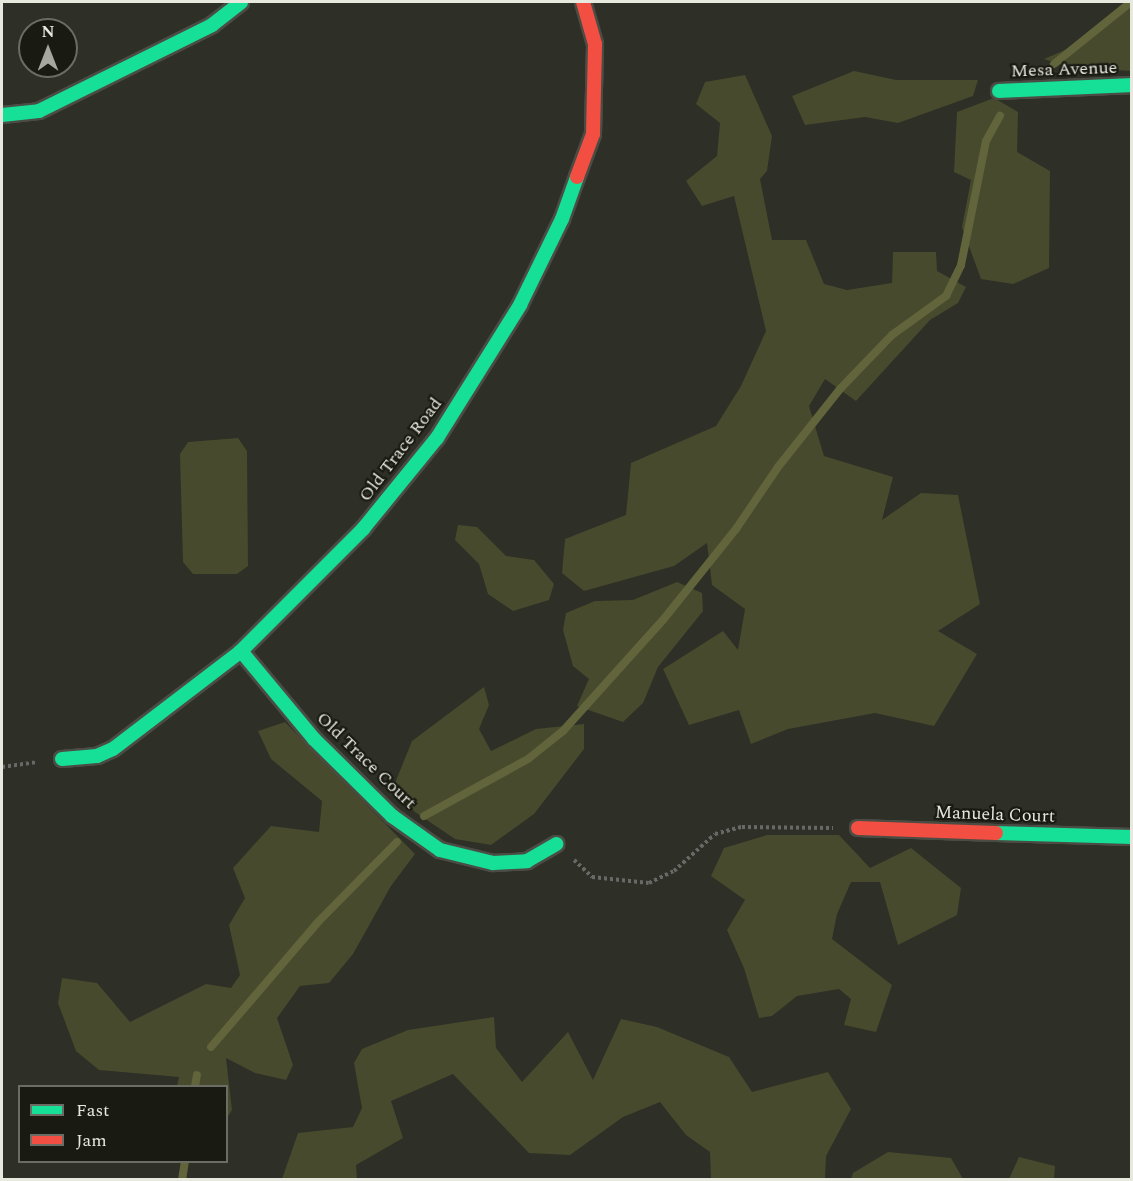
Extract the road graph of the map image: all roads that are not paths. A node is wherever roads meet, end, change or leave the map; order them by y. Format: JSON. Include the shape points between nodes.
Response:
{"nodes":[{"id":1,"x":241,"y":2,"type":"edge"},
{"id":2,"x":583,"y":2,"type":"edge"},
{"id":3,"x":1131,"y":85,"type":"edge"},
{"id":4,"x":999,"y":91,"type":"dead end"},
{"id":5,"x":2,"y":115,"type":"edge"},
{"id":6,"x":241,"y":651,"type":"junction"},
{"id":7,"x":62,"y":759,"type":"road end"},
{"id":8,"x":858,"y":828,"type":"road end"},
{"id":9,"x":1131,"y":837,"type":"edge"},
{"id":10,"x":557,"y":844,"type":"road end"}],
"edges":[{"from":1,"to":5,"type":"street","via":[[212,25],[39,111]]},
{"from":2,"to":6,"type":"street","name":"Old Trace Road","via":[[596,44],[593,134],[562,219],[520,305],[437,438],[363,529]]},
{"from":3,"to":4,"type":"street","name":"Mesa Avenue"},
{"from":6,"to":7,"type":"street","name":"Old Trace Road","via":[[113,749],[97,756]]},
{"from":6,"to":10,"type":"street","name":"Old Trace Court","via":[[322,746],[392,816],[440,850],[493,863],[527,861]]},
{"from":8,"to":9,"type":"street","name":"Manuela Court"}]}
